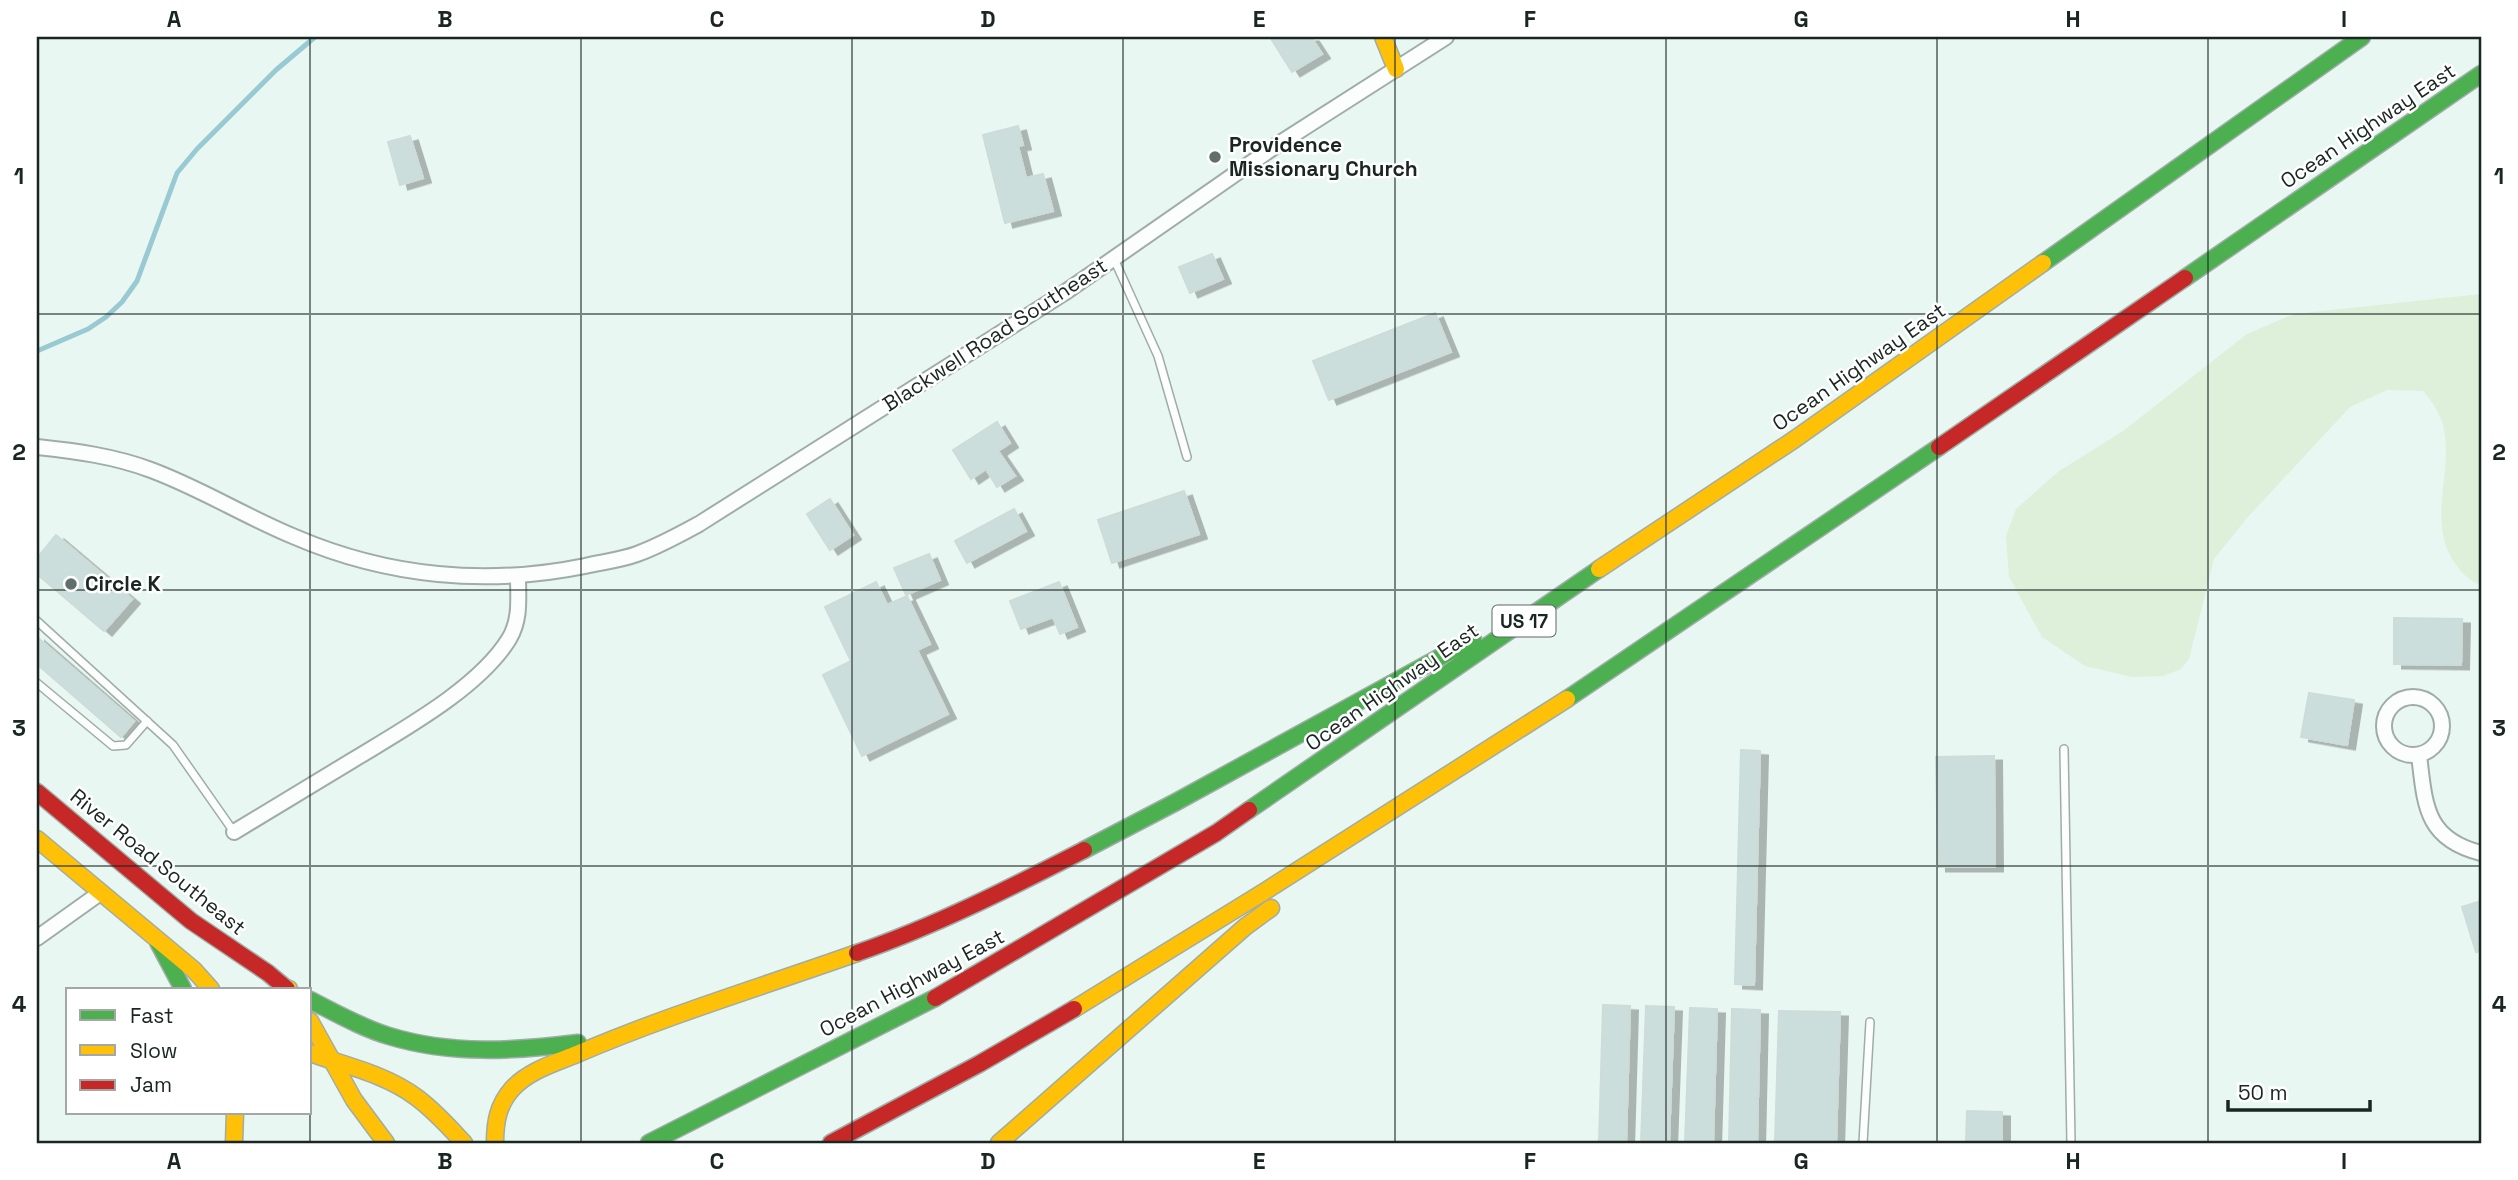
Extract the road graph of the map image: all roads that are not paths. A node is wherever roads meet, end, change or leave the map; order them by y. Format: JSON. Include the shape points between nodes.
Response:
{"nodes":[{"id":1,"x":1382,"y":37,"type":"edge"},
{"id":2,"x":1446,"y":37,"type":"edge"},
{"id":3,"x":2362,"y":37,"type":"edge"},
{"id":4,"x":1396,"y":69,"type":"junction"},
{"id":5,"x":2481,"y":74,"type":"edge"},
{"id":6,"x":1114,"y":258,"type":"junction"},
{"id":7,"x":37,"y":447,"type":"edge"},
{"id":8,"x":1187,"y":457,"type":"dead end"},
{"id":9,"x":518,"y":576,"type":"junction"},
{"id":10,"x":1588,"y":576,"type":"junction"},
{"id":11,"x":37,"y":621,"type":"edge"},
{"id":12,"x":37,"y":683,"type":"edge"},
{"id":13,"x":147,"y":721,"type":"junction"},
{"id":14,"x":2064,"y":749,"type":"dead end"},
{"id":15,"x":2419,"y":755,"type":"junction"},
{"id":16,"x":1464,"y":765,"type":"junction"},
{"id":17,"x":37,"y":792,"type":"edge"},
{"id":18,"x":234,"y":832,"type":"joint"},
{"id":19,"x":37,"y":839,"type":"edge"},
{"id":20,"x":2481,"y":853,"type":"edge"},
{"id":21,"x":100,"y":893,"type":"junction"},
{"id":22,"x":37,"y":938,"type":"edge"},
{"id":23,"x":158,"y":942,"type":"junction"},
{"id":24,"x":182,"y":988,"type":"edge"},
{"id":25,"x":210,"y":988,"type":"edge"},
{"id":26,"x":286,"y":988,"type":"edge"},
{"id":27,"x":312,"y":1001,"type":"edge"},
{"id":28,"x":1870,"y":1022,"type":"dead end"},
{"id":29,"x":312,"y":1025,"type":"edge"},
{"id":30,"x":614,"y":1038,"type":"junction"},
{"id":31,"x":312,"y":1054,"type":"edge"},
{"id":32,"x":333,"y":1062,"type":"junction"},
{"id":33,"x":235,"y":1114,"type":"edge"},
{"id":34,"x":234,"y":1143,"type":"edge"},
{"id":35,"x":386,"y":1143,"type":"edge"},
{"id":36,"x":464,"y":1143,"type":"edge"},
{"id":37,"x":495,"y":1143,"type":"edge"},
{"id":38,"x":649,"y":1143,"type":"edge"},
{"id":39,"x":831,"y":1143,"type":"edge"},
{"id":40,"x":999,"y":1143,"type":"edge"},
{"id":41,"x":1863,"y":1143,"type":"edge"},
{"id":42,"x":2071,"y":1143,"type":"edge"}],
"edges":[{"from":1,"to":4,"type":"main road"},
{"from":2,"to":4,"type":"street","name":"Blackwell Road Southeast"},
{"from":3,"to":10,"type":"main road","name":"Ocean Highway East","number":"US 17","via":[[1795,439]]},
{"from":4,"to":6,"type":"street","name":"Blackwell Road Southeast"},
{"from":5,"to":16,"type":"main road","name":"Ocean Highway East","via":[[1688,620]]},
{"from":6,"to":8,"type":"lane","via":[[1158,356]]},
{"from":6,"to":9,"type":"street","name":"Blackwell Road Southeast","via":[[699,524],[635,555]]},
{"from":7,"to":9,"type":"street","name":"Blackwell Road Southeast","via":[[75,451],[150,470],[351,558],[445,576]]},
{"from":9,"to":18,"type":"street","via":[[518,618],[510,638],[492,661],[454,695],[395,735]]},
{"from":10,"to":30,"type":"main road","via":[[1022,882],[895,940]]},
{"from":10,"to":38,"type":"main road","name":"Ocean Highway East","number":"US 17","via":[[1216,833],[942,994]]},
{"from":11,"to":13,"type":"lane"},
{"from":12,"to":13,"type":"lane","via":[[113,746],[126,745]]},
{"from":13,"to":18,"type":"lane","via":[[173,745]]},
{"from":14,"to":42,"type":"lane"},
{"from":15,"to":15,"type":"street","via":[[2441,737],[2442,718],[2431,702],[2413,696],[2390,707],[2384,730],[2396,750]]},
{"from":15,"to":20,"type":"street","via":[[2424,797],[2438,831],[2463,848]]},
{"from":16,"to":39,"type":"main road","name":"Ocean Highway East","via":[[1083,1005]]},
{"from":16,"to":40,"type":"main road","via":[[1245,927]]},
{"from":17,"to":26,"type":"main road","name":"River Road Southeast","via":[[191,921]]},
{"from":19,"to":21,"type":"main road"},
{"from":21,"to":22,"type":"street"},
{"from":21,"to":23,"type":"main road"},
{"from":23,"to":24,"type":"main road"},
{"from":23,"to":25,"type":"main road"},
{"from":27,"to":30,"type":"main road","via":[[388,1035],[449,1048],[498,1052]]},
{"from":28,"to":41,"type":"lane"},
{"from":29,"to":32,"type":"main road"},
{"from":30,"to":37,"type":"main road","via":[[534,1072],[513,1087],[500,1105]]},
{"from":31,"to":32,"type":"main road"},
{"from":32,"to":35,"type":"main road","via":[[350,1095]]},
{"from":32,"to":36,"type":"main road","via":[[406,1090]]},
{"from":33,"to":34,"type":"main road"}]}
